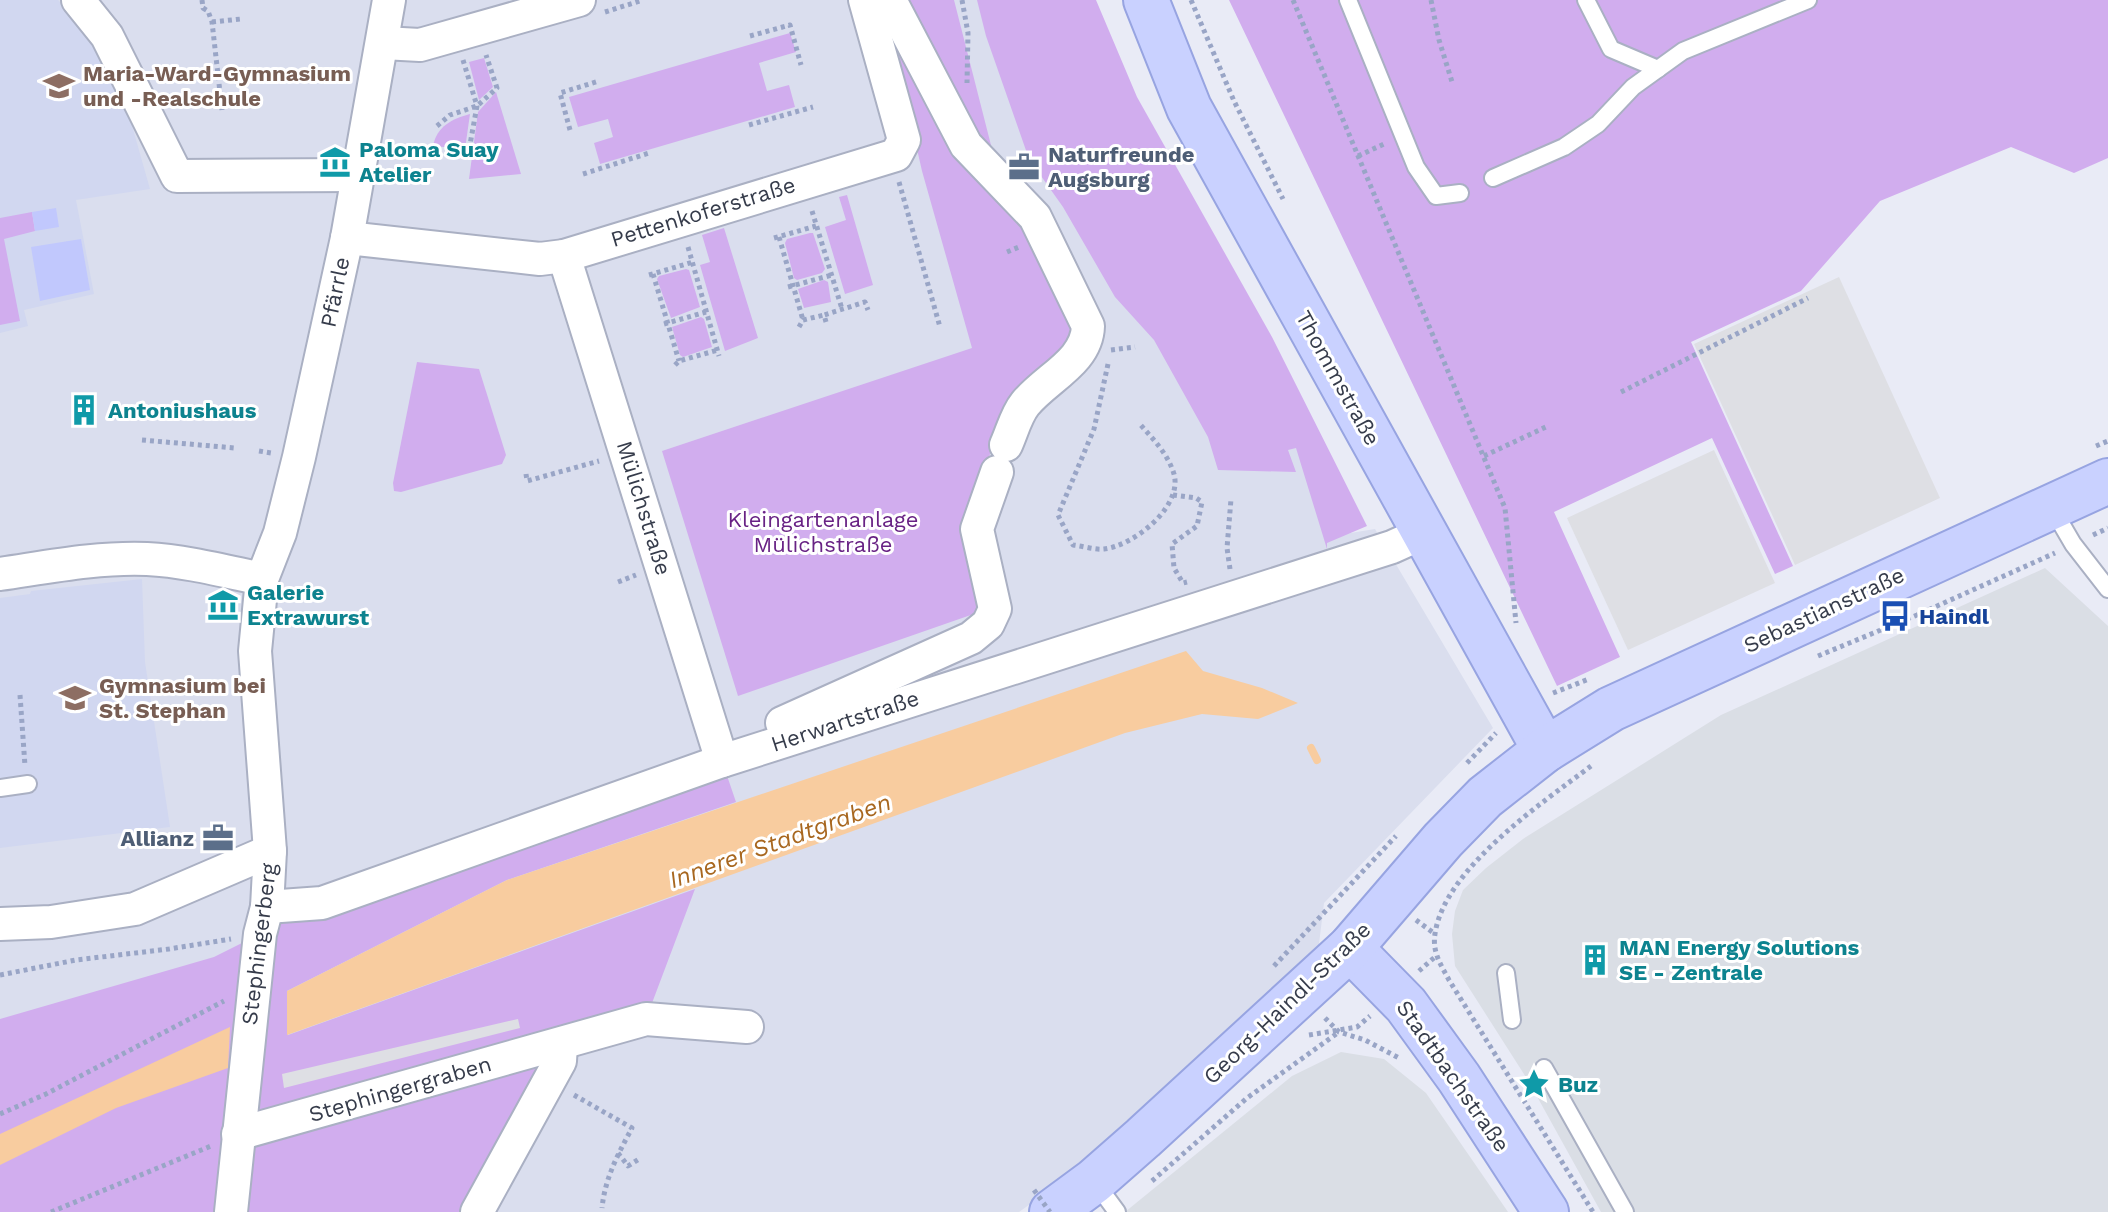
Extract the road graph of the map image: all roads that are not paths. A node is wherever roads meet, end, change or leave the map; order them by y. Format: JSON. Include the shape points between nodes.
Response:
{"nodes":[{"id":1,"x":78,"y":0,"type":"edge"},
{"id":2,"x":389,"y":0,"type":"edge"},
{"id":3,"x":579,"y":0,"type":"edge"},
{"id":4,"x":865,"y":0,"type":"edge"},
{"id":5,"x":890,"y":0,"type":"edge"},
{"id":6,"x":1146,"y":0,"type":"edge"},
{"id":7,"x":1348,"y":0,"type":"edge"},
{"id":8,"x":1586,"y":0,"type":"edge"},
{"id":9,"x":1808,"y":0,"type":"edge"},
{"id":10,"x":383,"y":43,"type":"junction"},
{"id":11,"x":1658,"y":69,"type":"junction"},
{"id":12,"x":357,"y":175,"type":"junction"},
{"id":13,"x":1493,"y":178,"type":"dead end"},
{"id":14,"x":1460,"y":193,"type":"dead end"},
{"id":15,"x":347,"y":238,"type":"junction"},
{"id":16,"x":564,"y":256,"type":"junction"},
{"id":17,"x":2108,"y":481,"type":"edge"},
{"id":18,"x":2052,"y":507,"type":"junction"},
{"id":19,"x":1423,"y":533,"type":"junction"},
{"id":20,"x":0,"y":574,"type":"edge"},
{"id":21,"x":262,"y":579,"type":"junction"},
{"id":22,"x":2108,"y":589,"type":"edge"},
{"id":23,"x":1545,"y":750,"type":"junction"},
{"id":24,"x":725,"y":759,"type":"junction"},
{"id":25,"x":28,"y":784,"type":"dead end"},
{"id":26,"x":0,"y":788,"type":"edge"},
{"id":27,"x":270,"y":851,"type":"junction"},
{"id":28,"x":264,"y":921,"type":"junction"},
{"id":29,"x":0,"y":924,"type":"edge"},
{"id":30,"x":1350,"y":948,"type":"junction"},
{"id":31,"x":1506,"y":973,"type":"dead end"},
{"id":32,"x":1512,"y":1020,"type":"dead end"},
{"id":33,"x":747,"y":1027,"type":"dead end"},
{"id":34,"x":561,"y":1044,"type":"junction"},
{"id":35,"x":1544,"y":1068,"type":"dead end"},
{"id":36,"x":238,"y":1134,"type":"junction"},
{"id":37,"x":1109,"y":1201,"type":"edge"},
{"id":38,"x":1046,"y":1205,"type":"edge"},
{"id":39,"x":231,"y":1212,"type":"edge"},
{"id":40,"x":477,"y":1212,"type":"edge"},
{"id":41,"x":1546,"y":1212,"type":"edge"},
{"id":42,"x":1625,"y":1212,"type":"edge"}],
"edges":[{"from":1,"to":12,"type":"street","via":[[107,36],[177,176]]},
{"from":2,"to":10,"type":"street","name":"Pfärrle"},
{"from":3,"to":10,"type":"street","via":[[420,45]]},
{"from":4,"to":16,"type":"street","name":"Pettenkoferstraße","via":[[904,140],[896,155]]},
{"from":5,"to":24,"type":"street","via":[[966,145],[1035,217],[1088,326],[1087,341],[1024,405],[1001,458],[977,529],[995,609],[988,624],[971,638],[754,736]]},
{"from":6,"to":19,"type":"street","name":"Thommstraße","via":[[1189,108]]},
{"from":7,"to":14,"type":"lane","via":[[1416,167],[1436,196]]},
{"from":8,"to":11,"type":"lane","via":[[1611,49]]},
{"from":9,"to":11,"type":"lane","via":[[1712,37]]},
{"from":10,"to":12,"type":"street","name":"Pfärrle"},
{"from":11,"to":13,"type":"lane","via":[[1598,124],[1564,147]]},
{"from":12,"to":15,"type":"street","name":"Pfärrle"},
{"from":15,"to":16,"type":"street","name":"Pettenkoferstraße","via":[[540,259]]},
{"from":15,"to":21,"type":"street","name":"Pfärrle","via":[[299,457]]},
{"from":16,"to":24,"type":"street","name":"Mülichstraße"},
{"from":17,"to":18,"type":"street","name":"Sebastianstraße"},
{"from":18,"to":22,"type":"lane"},
{"from":18,"to":23,"type":"street","name":"Sebastianstraße","via":[[1611,709]]},
{"from":19,"to":23,"type":"street","name":"Thommstraße"},
{"from":19,"to":24,"type":"street","name":"Herwartstraße","via":[[1172,619]]},
{"from":20,"to":21,"type":"street","via":[[148,559]]},
{"from":21,"to":27,"type":"street","name":"Stephingerberg","via":[[255,651]]},
{"from":23,"to":30,"type":"street","name":"Georg-Haindl-Straße","via":[[1485,797]]},
{"from":24,"to":28,"type":"street","name":"Herwartstraße"},
{"from":25,"to":26,"type":"lane"},
{"from":27,"to":28,"type":"street","name":"Stephingerberg"},
{"from":27,"to":29,"type":"street","via":[[135,909]]},
{"from":28,"to":36,"type":"street","name":"Stephingerberg"},
{"from":30,"to":37,"type":"street","name":"Georg-Haindl-Straße"},
{"from":30,"to":41,"type":"street","name":"Stadtbachstraße","via":[[1406,1005]]},
{"from":31,"to":32,"type":"lane"},
{"from":33,"to":34,"type":"street","name":"Stephingergraben","via":[[646,1019]]},
{"from":34,"to":36,"type":"street","name":"Stephingergraben"},
{"from":34,"to":40,"type":"street","via":[[560,1061]]},
{"from":35,"to":42,"type":"lane"},
{"from":36,"to":39,"type":"street","name":"Stephingerberg"},
{"from":37,"to":38,"type":"street","name":"Georg-Haindl-Straße"}]}
